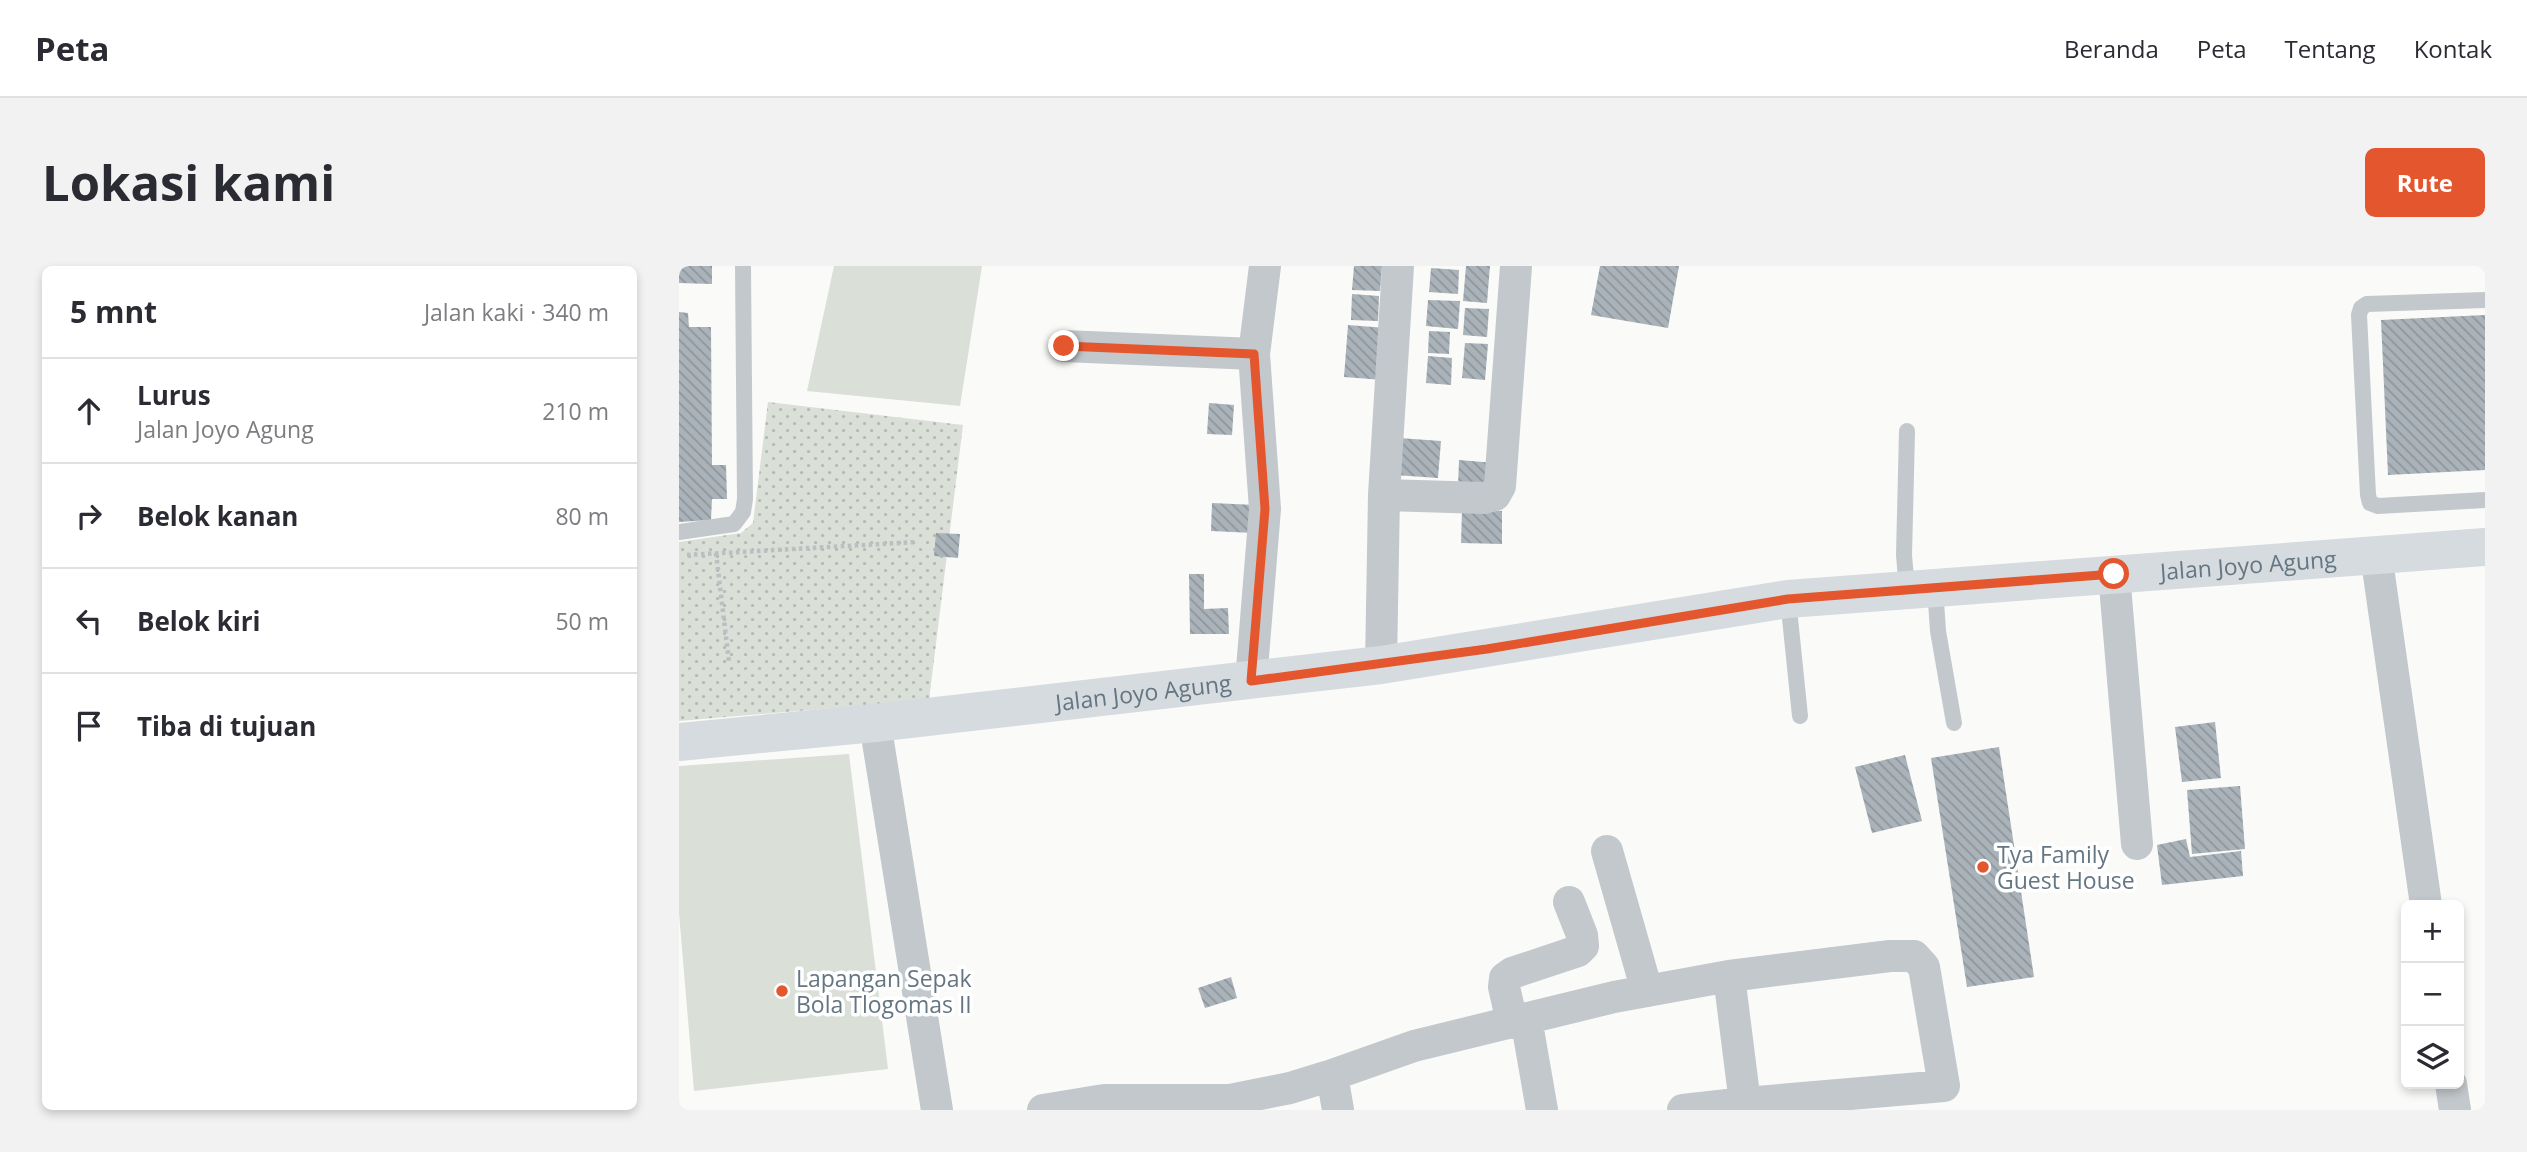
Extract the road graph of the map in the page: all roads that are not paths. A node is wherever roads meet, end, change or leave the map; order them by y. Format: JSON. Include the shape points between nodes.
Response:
{"nodes":[{"id":1,"x":743,"y":266,"type":"edge"},
{"id":2,"x":1265,"y":266,"type":"edge"},
{"id":3,"x":1398,"y":266,"type":"edge"},
{"id":4,"x":1516,"y":266,"type":"edge"},
{"id":5,"x":2485,"y":300,"type":"edge"},
{"id":6,"x":1064,"y":346,"type":"dead end"},
{"id":7,"x":1254,"y":354,"type":"junction"},
{"id":8,"x":1907,"y":431,"type":"dead end"},
{"id":9,"x":1384,"y":495,"type":"junction"},
{"id":10,"x":2485,"y":500,"type":"edge"},
{"id":11,"x":679,"y":532,"type":"edge"},
{"id":12,"x":2485,"y":547,"type":"edge"},
{"id":13,"x":2376,"y":554,"type":"junction"},
{"id":14,"x":2114,"y":574,"type":"junction"},
{"id":15,"x":1921,"y":589,"type":"junction"},
{"id":16,"x":1788,"y":599,"type":"junction"},
{"id":17,"x":1381,"y":665,"type":"junction"},
{"id":18,"x":1251,"y":681,"type":"junction"},
{"id":19,"x":1800,"y":716,"type":"dead end"},
{"id":20,"x":875,"y":723,"type":"junction"},
{"id":21,"x":1954,"y":723,"type":"dead end"},
{"id":22,"x":679,"y":741,"type":"edge"},
{"id":23,"x":2137,"y":844,"type":"dead end"},
{"id":24,"x":1607,"y":850,"type":"dead end"},
{"id":25,"x":2425,"y":900,"type":"edge"},
{"id":26,"x":1569,"y":902,"type":"dead end"},
{"id":27,"x":1729,"y":976,"type":"junction"},
{"id":28,"x":1647,"y":990,"type":"junction"},
{"id":29,"x":1519,"y":1020,"type":"junction"},
{"id":30,"x":1332,"y":1075,"type":"junction"},
{"id":31,"x":2452,"y":1089,"type":"edge"},
{"id":32,"x":1946,"y":1098,"type":"edge"},
{"id":33,"x":1129,"y":1105,"type":"edge"},
{"id":34,"x":1745,"y":1107,"type":"edge"},
{"id":35,"x":937,"y":1110,"type":"edge"},
{"id":36,"x":1042,"y":1110,"type":"edge"},
{"id":37,"x":1338,"y":1110,"type":"edge"},
{"id":38,"x":1542,"y":1110,"type":"edge"},
{"id":39,"x":1683,"y":1110,"type":"edge"},
{"id":40,"x":2455,"y":1110,"type":"edge"}],
"edges":[{"from":1,"to":11,"type":"lane","via":[[743,512],[734,524]]},
{"from":2,"to":7,"type":"street"},
{"from":3,"to":9,"type":"street"},
{"from":4,"to":9,"type":"street","via":[[1500,486],[1495,495]]},
{"from":5,"to":10,"type":"lane","via":[[2367,304],[2359,315],[2370,503]]},
{"from":6,"to":7,"type":"street"},
{"from":7,"to":18,"type":"street","via":[[1265,509]]},
{"from":8,"to":15,"type":"lane","via":[[1904,555]]},
{"from":9,"to":17,"type":"street"},
{"from":12,"to":13,"type":"main road","name":"Jalan Joyo Agung"},
{"from":13,"to":14,"type":"main road","name":"Jalan Joyo Agung"},
{"from":13,"to":25,"type":"street"},
{"from":14,"to":15,"type":"main road","name":"Jalan Joyo Agung"},
{"from":14,"to":23,"type":"street"},
{"from":15,"to":16,"type":"main road","name":"Jalan Joyo Agung"},
{"from":15,"to":21,"type":"lane","via":[[1938,631]]},
{"from":16,"to":17,"type":"main road","name":"Jalan Joyo Agung"},
{"from":16,"to":19,"type":"lane"},
{"from":17,"to":18,"type":"main road","name":"Jalan Joyo Agung"},
{"from":18,"to":20,"type":"main road","name":"Jalan Joyo Agung"},
{"from":20,"to":22,"type":"main road","name":"Jalan Joyo Agung"},
{"from":20,"to":35,"type":"street"},
{"from":24,"to":28,"type":"street"},
{"from":26,"to":29,"type":"street","via":[[1583,946],[1505,978],[1504,987]]},
{"from":27,"to":28,"type":"street"},
{"from":27,"to":32,"type":"street","via":[[1914,956],[1924,967]]},
{"from":27,"to":34,"type":"street"},
{"from":28,"to":29,"type":"street"},
{"from":29,"to":30,"type":"street","via":[[1414,1046]]},
{"from":29,"to":38,"type":"street"},
{"from":30,"to":33,"type":"street","via":[[1230,1100]]},
{"from":30,"to":37,"type":"street"},
{"from":31,"to":40,"type":"street"},
{"from":32,"to":34,"type":"street"},
{"from":33,"to":36,"type":"street","via":[[1104,1100]]},
{"from":34,"to":39,"type":"street"}]}
